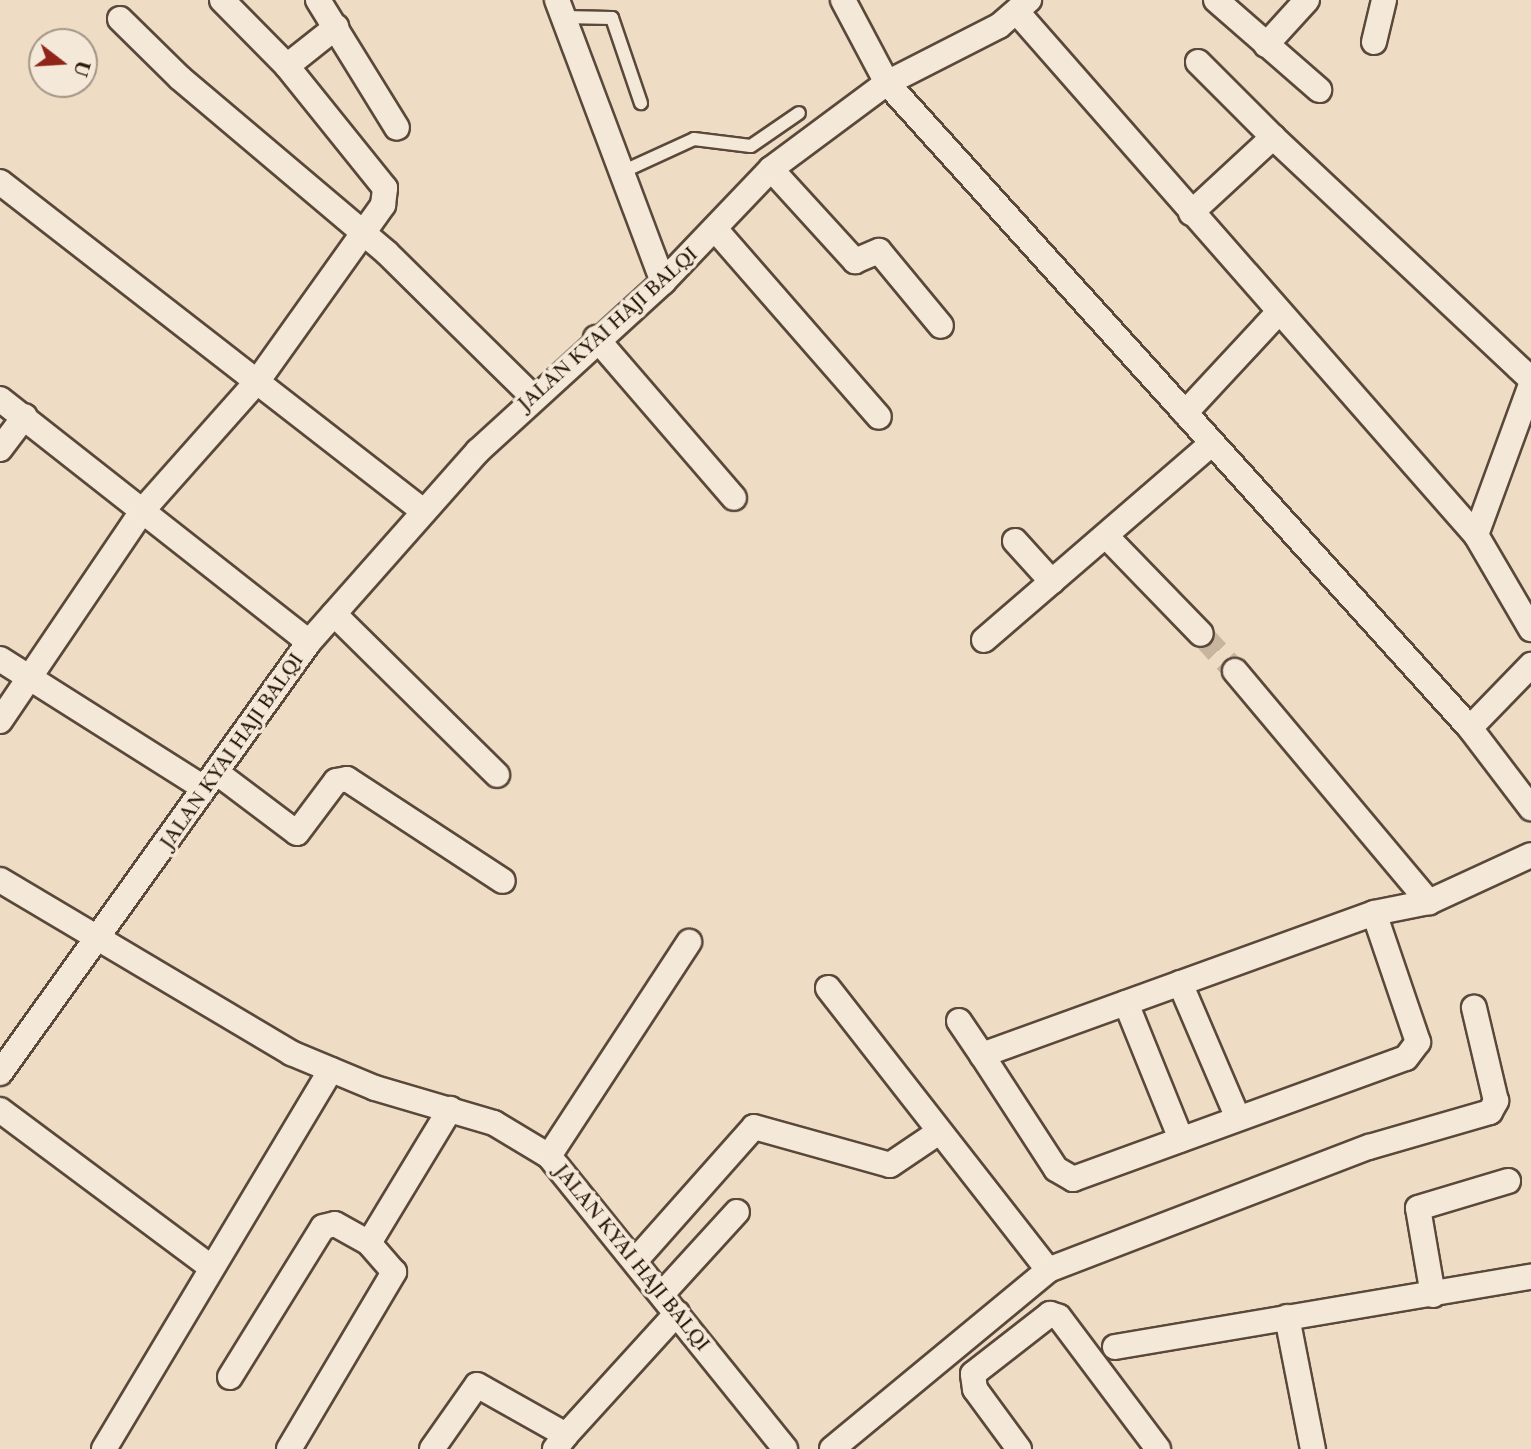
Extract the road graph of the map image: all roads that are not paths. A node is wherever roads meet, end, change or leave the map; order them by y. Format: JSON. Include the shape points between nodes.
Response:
{"nodes":[{"id":1,"x":222,"y":0,"type":"edge"},
{"id":2,"x":318,"y":0,"type":"edge"},
{"id":3,"x":844,"y":0,"type":"edge"},
{"id":4,"x":1216,"y":0,"type":"edge"},
{"id":5,"x":1307,"y":0,"type":"edge"},
{"id":6,"x":1384,"y":0,"type":"edge"},
{"id":7,"x":1023,"y":6,"type":"edge"},
{"id":8,"x":560,"y":8,"type":"edge"},
{"id":9,"x":120,"y":19,"type":"dead end"},
{"id":10,"x":336,"y":27,"type":"junction"},
{"id":11,"x":1374,"y":42,"type":"dead end"},
{"id":12,"x":1266,"y":45,"type":"junction"},
{"id":13,"x":1198,"y":62,"type":"dead end"},
{"id":14,"x":287,"y":66,"type":"junction"},
{"id":15,"x":887,"y":83,"type":"junction"},
{"id":16,"x":1319,"y":90,"type":"dead end"},
{"id":17,"x":641,"y":103,"type":"dead end"},
{"id":18,"x":799,"y":113,"type":"dead end"},
{"id":19,"x":397,"y":128,"type":"dead end"},
{"id":20,"x":1273,"y":137,"type":"junction"},
{"id":21,"x":771,"y":169,"type":"junction"},
{"id":22,"x":622,"y":173,"type":"junction"},
{"id":23,"x":0,"y":182,"type":"edge"},
{"id":24,"x":1191,"y":214,"type":"junction"},
{"id":25,"x":715,"y":229,"type":"junction"},
{"id":26,"x":361,"y":232,"type":"junction"},
{"id":27,"x":663,"y":282,"type":"junction"},
{"id":28,"x":1279,"y":312,"type":"junction"},
{"id":29,"x":941,"y":326,"type":"dead end"},
{"id":30,"x":596,"y":338,"type":"junction"},
{"id":31,"x":259,"y":379,"type":"junction"},
{"id":32,"x":1531,"y":379,"type":"edge"},
{"id":33,"x":1531,"y":385,"type":"edge"},
{"id":34,"x":532,"y":396,"type":"junction"},
{"id":35,"x":0,"y":399,"type":"edge"},
{"id":36,"x":1185,"y":413,"type":"junction"},
{"id":37,"x":25,"y":416,"type":"junction"},
{"id":38,"x":879,"y":417,"type":"dead end"},
{"id":39,"x":1212,"y":443,"type":"junction"},
{"id":40,"x":0,"y":449,"type":"edge"},
{"id":41,"x":734,"y":498,"type":"dead end"},
{"id":42,"x":422,"y":510,"type":"junction"},
{"id":43,"x":142,"y":511,"type":"junction"},
{"id":44,"x":1476,"y":535,"type":"junction"},
{"id":45,"x":1106,"y":536,"type":"junction"},
{"id":46,"x":1015,"y":541,"type":"dead end"},
{"id":47,"x":1052,"y":582,"type":"junction"},
{"id":48,"x":334,"y":614,"type":"junction"},
{"id":49,"x":1531,"y":629,"type":"edge"},
{"id":50,"x":1201,"y":634,"type":"tunnel mouth"},
{"id":51,"x":984,"y":640,"type":"dead end"},
{"id":52,"x":309,"y":642,"type":"junction"},
{"id":53,"x":0,"y":659,"type":"edge"},
{"id":54,"x":1531,"y":664,"type":"edge"},
{"id":55,"x":1235,"y":671,"type":"tunnel mouth"},
{"id":56,"x":27,"y":675,"type":"junction"},
{"id":57,"x":0,"y":721,"type":"edge"},
{"id":58,"x":1470,"y":728,"type":"junction"},
{"id":59,"x":497,"y":775,"type":"dead end"},
{"id":60,"x":210,"y":780,"type":"junction"},
{"id":61,"x":1531,"y":808,"type":"edge"},
{"id":62,"x":1531,"y":855,"type":"edge"},
{"id":63,"x":0,"y":880,"type":"edge"},
{"id":64,"x":503,"y":881,"type":"dead end"},
{"id":65,"x":1429,"y":902,"type":"junction"},
{"id":66,"x":1374,"y":913,"type":"junction"},
{"id":67,"x":101,"y":939,"type":"junction"},
{"id":68,"x":689,"y":942,"type":"dead end"},
{"id":69,"x":1180,"y":983,"type":"junction"},
{"id":70,"x":828,"y":988,"type":"dead end"},
{"id":71,"x":1126,"y":1003,"type":"junction"},
{"id":72,"x":1474,"y":1008,"type":"dead end"},
{"id":73,"x":960,"y":1021,"type":"dead end"},
{"id":74,"x":982,"y":1055,"type":"junction"},
{"id":75,"x":331,"y":1070,"type":"junction"},
{"id":76,"x":0,"y":1073,"type":"edge"},
{"id":77,"x":450,"y":1109,"type":"junction"},
{"id":78,"x":0,"y":1110,"type":"edge"},
{"id":79,"x":1238,"y":1118,"type":"junction"},
{"id":80,"x":939,"y":1132,"type":"junction"},
{"id":81,"x":1181,"y":1139,"type":"junction"},
{"id":82,"x":550,"y":1156,"type":"junction"},
{"id":83,"x":1508,"y":1181,"type":"dead end"},
{"id":84,"x":737,"y":1212,"type":"dead end"},
{"id":85,"x":369,"y":1243,"type":"junction"},
{"id":86,"x":635,"y":1261,"type":"junction"},
{"id":87,"x":209,"y":1266,"type":"junction"},
{"id":88,"x":1048,"y":1270,"type":"junction"},
{"id":89,"x":1531,"y":1277,"type":"edge"},
{"id":90,"x":662,"y":1294,"type":"junction"},
{"id":91,"x":1433,"y":1295,"type":"junction"},
{"id":92,"x":677,"y":1313,"type":"junction"},
{"id":93,"x":1287,"y":1317,"type":"junction"},
{"id":94,"x":1115,"y":1347,"type":"dead end"},
{"id":95,"x":230,"y":1377,"type":"dead end"},
{"id":96,"x":561,"y":1442,"type":"edge"},
{"id":97,"x":104,"y":1449,"type":"edge"},
{"id":98,"x":289,"y":1449,"type":"edge"},
{"id":99,"x":432,"y":1449,"type":"edge"},
{"id":100,"x":785,"y":1449,"type":"edge"},
{"id":101,"x":832,"y":1449,"type":"edge"},
{"id":102,"x":1019,"y":1449,"type":"edge"},
{"id":103,"x":1158,"y":1449,"type":"edge"},
{"id":104,"x":1313,"y":1449,"type":"edge"}],
"edges":[{"from":1,"to":14,"type":"street"},
{"from":2,"to":10,"type":"street"},
{"from":3,"to":15,"type":"street"},
{"from":4,"to":12,"type":"street"},
{"from":5,"to":12,"type":"street"},
{"from":6,"to":11,"type":"street"},
{"from":7,"to":15,"type":"street","name":"JALAN KYAI HAJI BALQI"},
{"from":7,"to":24,"type":"street"},
{"from":8,"to":17,"type":"lane","via":[[612,18]]},
{"from":8,"to":22,"type":"street"},
{"from":9,"to":26,"type":"street"},
{"from":10,"to":14,"type":"street"},
{"from":10,"to":19,"type":"street"},
{"from":12,"to":16,"type":"street"},
{"from":13,"to":20,"type":"street"},
{"from":14,"to":26,"type":"street","via":[[384,188],[383,205]]},
{"from":15,"to":21,"type":"street","name":"JALAN KYAI HAJI BALQI"},
{"from":15,"to":36,"type":"street"},
{"from":18,"to":22,"type":"lane","via":[[751,146],[694,139]]},
{"from":20,"to":24,"type":"street"},
{"from":20,"to":32,"type":"street"},
{"from":21,"to":25,"type":"street","name":"JALAN KYAI HAJI BALQI"},
{"from":21,"to":29,"type":"street","via":[[855,261],[879,251]]},
{"from":22,"to":27,"type":"street"},
{"from":23,"to":31,"type":"street"},
{"from":24,"to":28,"type":"street"},
{"from":25,"to":27,"type":"street","name":"JALAN KYAI HAJI BALQI"},
{"from":25,"to":38,"type":"street"},
{"from":26,"to":31,"type":"street"},
{"from":26,"to":34,"type":"street"},
{"from":27,"to":30,"type":"street","name":"JALAN KYAI HAJI BALQI"},
{"from":28,"to":36,"type":"street"},
{"from":28,"to":44,"type":"street"},
{"from":30,"to":34,"type":"street","name":"JALAN KYAI HAJI BALQI"},
{"from":30,"to":41,"type":"street"},
{"from":31,"to":42,"type":"street"},
{"from":31,"to":43,"type":"street"},
{"from":33,"to":44,"type":"street"},
{"from":34,"to":42,"type":"street","name":"JALAN KYAI HAJI BALQI"},
{"from":35,"to":37,"type":"street"},
{"from":36,"to":39,"type":"street"},
{"from":37,"to":40,"type":"street"},
{"from":37,"to":43,"type":"street"},
{"from":39,"to":45,"type":"street"},
{"from":39,"to":58,"type":"street"},
{"from":42,"to":48,"type":"street","name":"JALAN KYAI HAJI BALQI"},
{"from":43,"to":52,"type":"street"},
{"from":43,"to":56,"type":"street"},
{"from":44,"to":49,"type":"street"},
{"from":45,"to":47,"type":"street"},
{"from":45,"to":50,"type":"street"},
{"from":46,"to":47,"type":"street"},
{"from":47,"to":51,"type":"street"},
{"from":48,"to":52,"type":"street","name":"JALAN KYAI HAJI BALQI"},
{"from":48,"to":59,"type":"street"},
{"from":52,"to":60,"type":"street","name":"JALAN KYAI HAJI BALQI"},
{"from":53,"to":56,"type":"street"},
{"from":54,"to":58,"type":"street"},
{"from":55,"to":65,"type":"street"},
{"from":56,"to":57,"type":"street"},
{"from":56,"to":60,"type":"street"},
{"from":58,"to":61,"type":"street"},
{"from":60,"to":64,"type":"street","via":[[297,833],[336,781],[347,779]]},
{"from":60,"to":67,"type":"street","name":"JALAN KYAI HAJI BALQI"},
{"from":62,"to":65,"type":"street"},
{"from":63,"to":67,"type":"street"},
{"from":65,"to":66,"type":"street"},
{"from":66,"to":69,"type":"street"},
{"from":66,"to":79,"type":"street","via":[[1416,1052]]},
{"from":67,"to":75,"type":"street","name":"JALAN KYAI HAJI BALQI","via":[[291,1053]]},
{"from":67,"to":76,"type":"street"},
{"from":68,"to":82,"type":"street"},
{"from":69,"to":71,"type":"street"},
{"from":69,"to":79,"type":"street"},
{"from":70,"to":80,"type":"street"},
{"from":71,"to":74,"type":"street"},
{"from":71,"to":81,"type":"street"},
{"from":72,"to":88,"type":"street","via":[[1496,1101],[1490,1112],[1368,1147]]},
{"from":73,"to":74,"type":"street"},
{"from":74,"to":81,"type":"street","via":[[1056,1169],[1073,1179]]},
{"from":75,"to":77,"type":"street","name":"JALAN KYAI HAJI BALQI"},
{"from":75,"to":87,"type":"street"},
{"from":77,"to":82,"type":"street","name":"JALAN KYAI HAJI BALQI","via":[[499,1125]]},
{"from":77,"to":85,"type":"street"},
{"from":78,"to":87,"type":"street"},
{"from":79,"to":81,"type":"street"},
{"from":80,"to":86,"type":"street","via":[[890,1165],[754,1127]]},
{"from":80,"to":88,"type":"street"},
{"from":82,"to":86,"type":"street","name":"JALAN KYAI HAJI BALQI"},
{"from":83,"to":91,"type":"street","via":[[1418,1208]]},
{"from":84,"to":90,"type":"street"},
{"from":85,"to":95,"type":"street","via":[[335,1224],[323,1227]]},
{"from":85,"to":98,"type":"street","via":[[394,1272]]},
{"from":86,"to":90,"type":"street","name":"JALAN KYAI HAJI BALQI"},
{"from":87,"to":97,"type":"street"},
{"from":88,"to":101,"type":"street"},
{"from":89,"to":91,"type":"street"},
{"from":90,"to":92,"type":"street","name":"JALAN KYAI HAJI BALQI"},
{"from":91,"to":93,"type":"street"},
{"from":92,"to":96,"type":"street"},
{"from":92,"to":100,"type":"street","name":"JALAN KYAI HAJI BALQI"},
{"from":93,"to":94,"type":"street"},
{"from":93,"to":104,"type":"street"},
{"from":96,"to":99,"type":"street","via":[[477,1385]]},
{"from":102,"to":103,"type":"street","via":[[975,1389],[973,1374],[1050,1314],[1059,1317]]}]}
